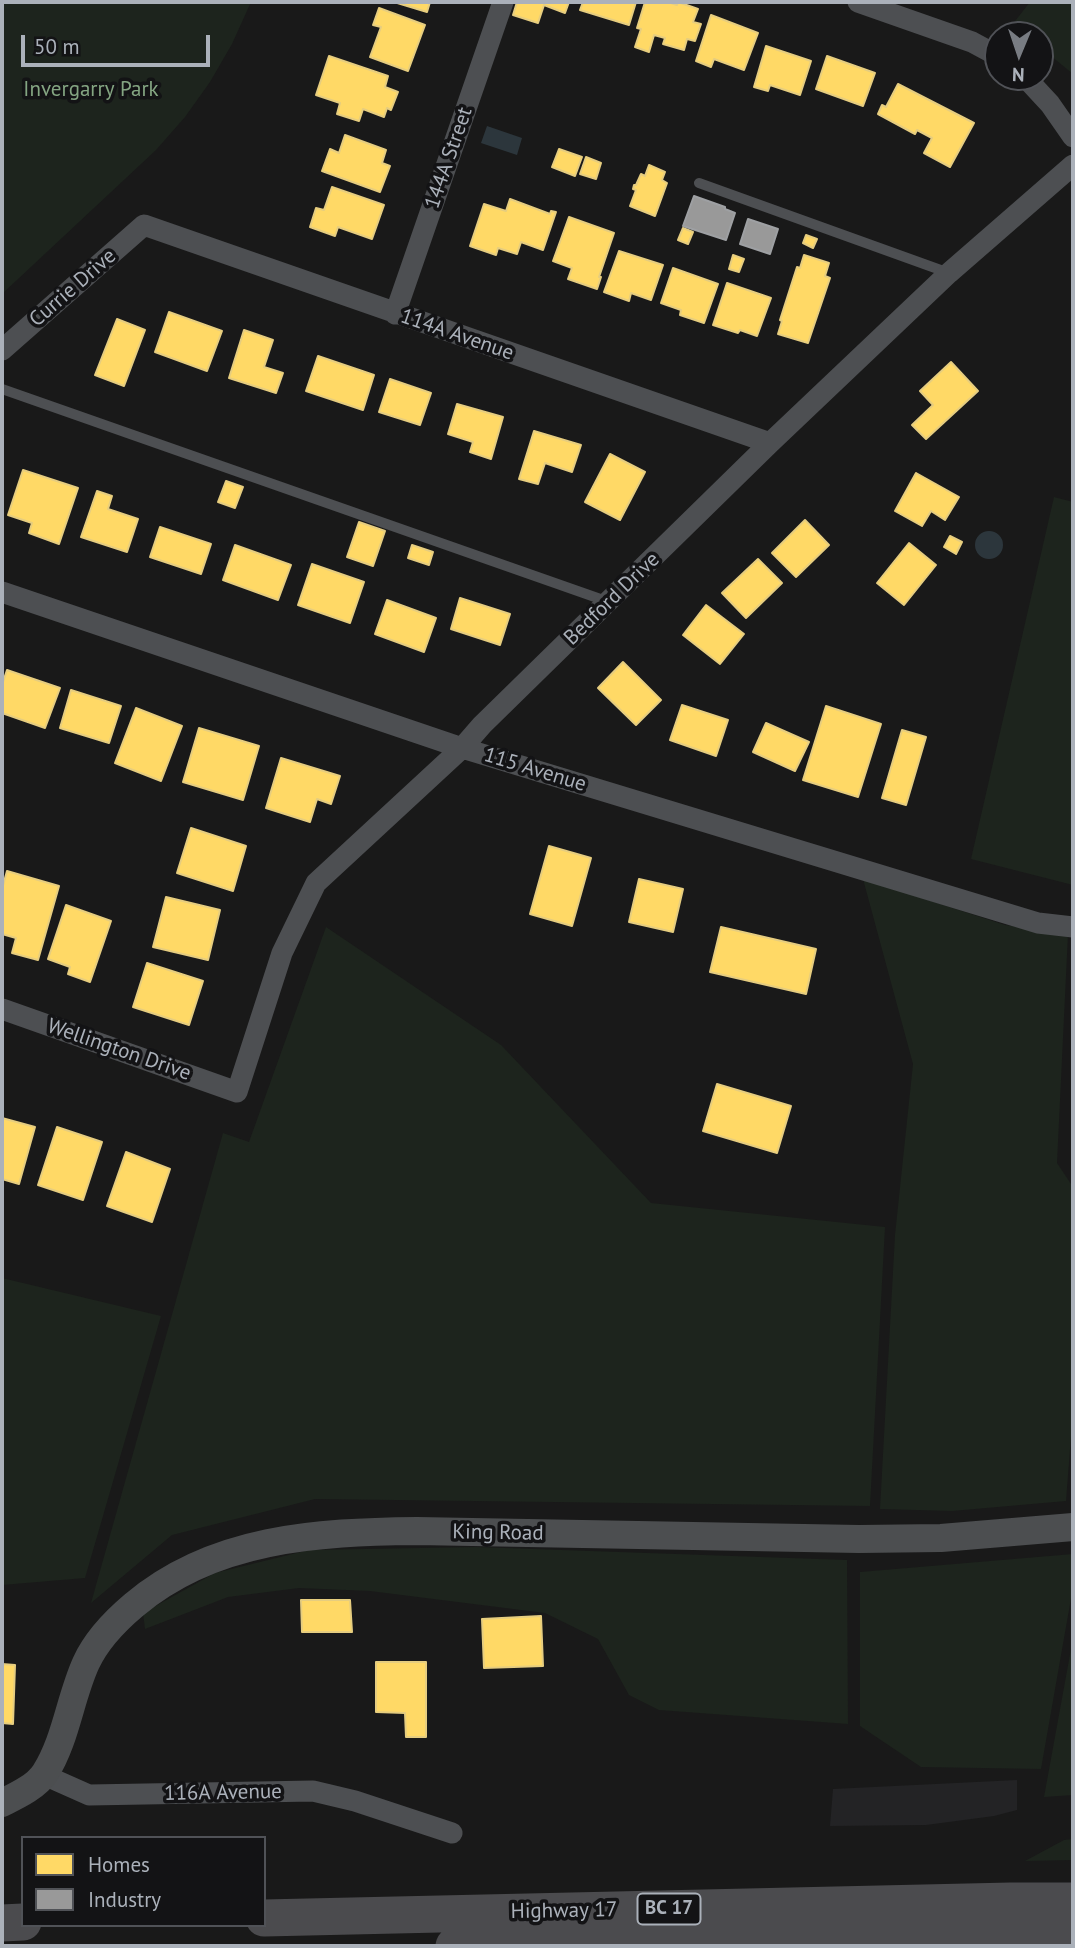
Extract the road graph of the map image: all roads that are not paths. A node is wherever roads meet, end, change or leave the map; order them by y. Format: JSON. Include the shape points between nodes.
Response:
{"nodes":[{"id":1,"x":503,"y":2,"type":"edge"},
{"id":2,"x":858,"y":2,"type":"edge"},
{"id":3,"x":984,"y":48,"type":"edge"},
{"id":4,"x":1038,"y":91,"type":"edge"},
{"id":5,"x":1073,"y":137,"type":"edge"},
{"id":6,"x":1073,"y":165,"type":"edge"},
{"id":7,"x":699,"y":183,"type":"dead end"},
{"id":8,"x":144,"y":225,"type":"joint"},
{"id":9,"x":948,"y":272,"type":"junction"},
{"id":10,"x":395,"y":314,"type":"junction"},
{"id":11,"x":2,"y":350,"type":"edge"},
{"id":12,"x":2,"y":389,"type":"edge"},
{"id":13,"x":770,"y":443,"type":"junction"},
{"id":14,"x":2,"y":592,"type":"edge"},
{"id":15,"x":609,"y":602,"type":"junction"},
{"id":16,"x":462,"y":748,"type":"junction"},
{"id":17,"x":1073,"y":927,"type":"edge"},
{"id":18,"x":2,"y":1009,"type":"edge"},
{"id":19,"x":237,"y":1091,"type":"joint"},
{"id":20,"x":1073,"y":1527,"type":"edge"},
{"id":21,"x":44,"y":1774,"type":"junction"},
{"id":22,"x":2,"y":1803,"type":"edge"},
{"id":23,"x":452,"y":1833,"type":"dead end"},
{"id":24,"x":1073,"y":1901,"type":"edge"},
{"id":25,"x":266,"y":1918,"type":"edge"},
{"id":26,"x":21,"y":1922,"type":"edge"},
{"id":27,"x":2,"y":1923,"type":"edge"},
{"id":28,"x":1073,"y":1931,"type":"edge"},
{"id":29,"x":454,"y":1946,"type":"edge"}],
"edges":[{"from":1,"to":10,"type":"street","name":"144A Street"},
{"from":2,"to":3,"type":"street"},
{"from":4,"to":5,"type":"street"},
{"from":6,"to":9,"type":"street","name":"Bedford Drive"},
{"from":7,"to":9,"type":"lane"},
{"from":8,"to":10,"type":"street","name":"114A Avenue"},
{"from":8,"to":11,"type":"street","name":"Currie Drive"},
{"from":9,"to":13,"type":"street","name":"Bedford Drive"},
{"from":10,"to":13,"type":"street","name":"114A Avenue"},
{"from":12,"to":15,"type":"lane"},
{"from":13,"to":15,"type":"street","name":"Bedford Drive"},
{"from":14,"to":16,"type":"street","name":"115 Avenue"},
{"from":15,"to":16,"type":"street","name":"Bedford Drive"},
{"from":16,"to":17,"type":"street","name":"115 Avenue","via":[[1038,923]]},
{"from":16,"to":19,"type":"street","name":"Bedford Drive","via":[[316,883],[282,953]]},
{"from":18,"to":19,"type":"street","name":"Wellington Drive"},
{"from":20,"to":21,"type":"street","name":"King Road","via":[[941,1538],[859,1539],[381,1531],[272,1542],[209,1559],[181,1573],[148,1594],[110,1628],[87,1661]]},
{"from":21,"to":22,"type":"street"},
{"from":21,"to":23,"type":"street","name":"116A Avenue","via":[[89,1795],[313,1791]]},
{"from":24,"to":25,"type":"highway","name":"Highway 17","number":"BC 17"},
{"from":26,"to":27,"type":"highway"},
{"from":28,"to":29,"type":"highway","name":"Highway 17","number":"BC 17"}]}
